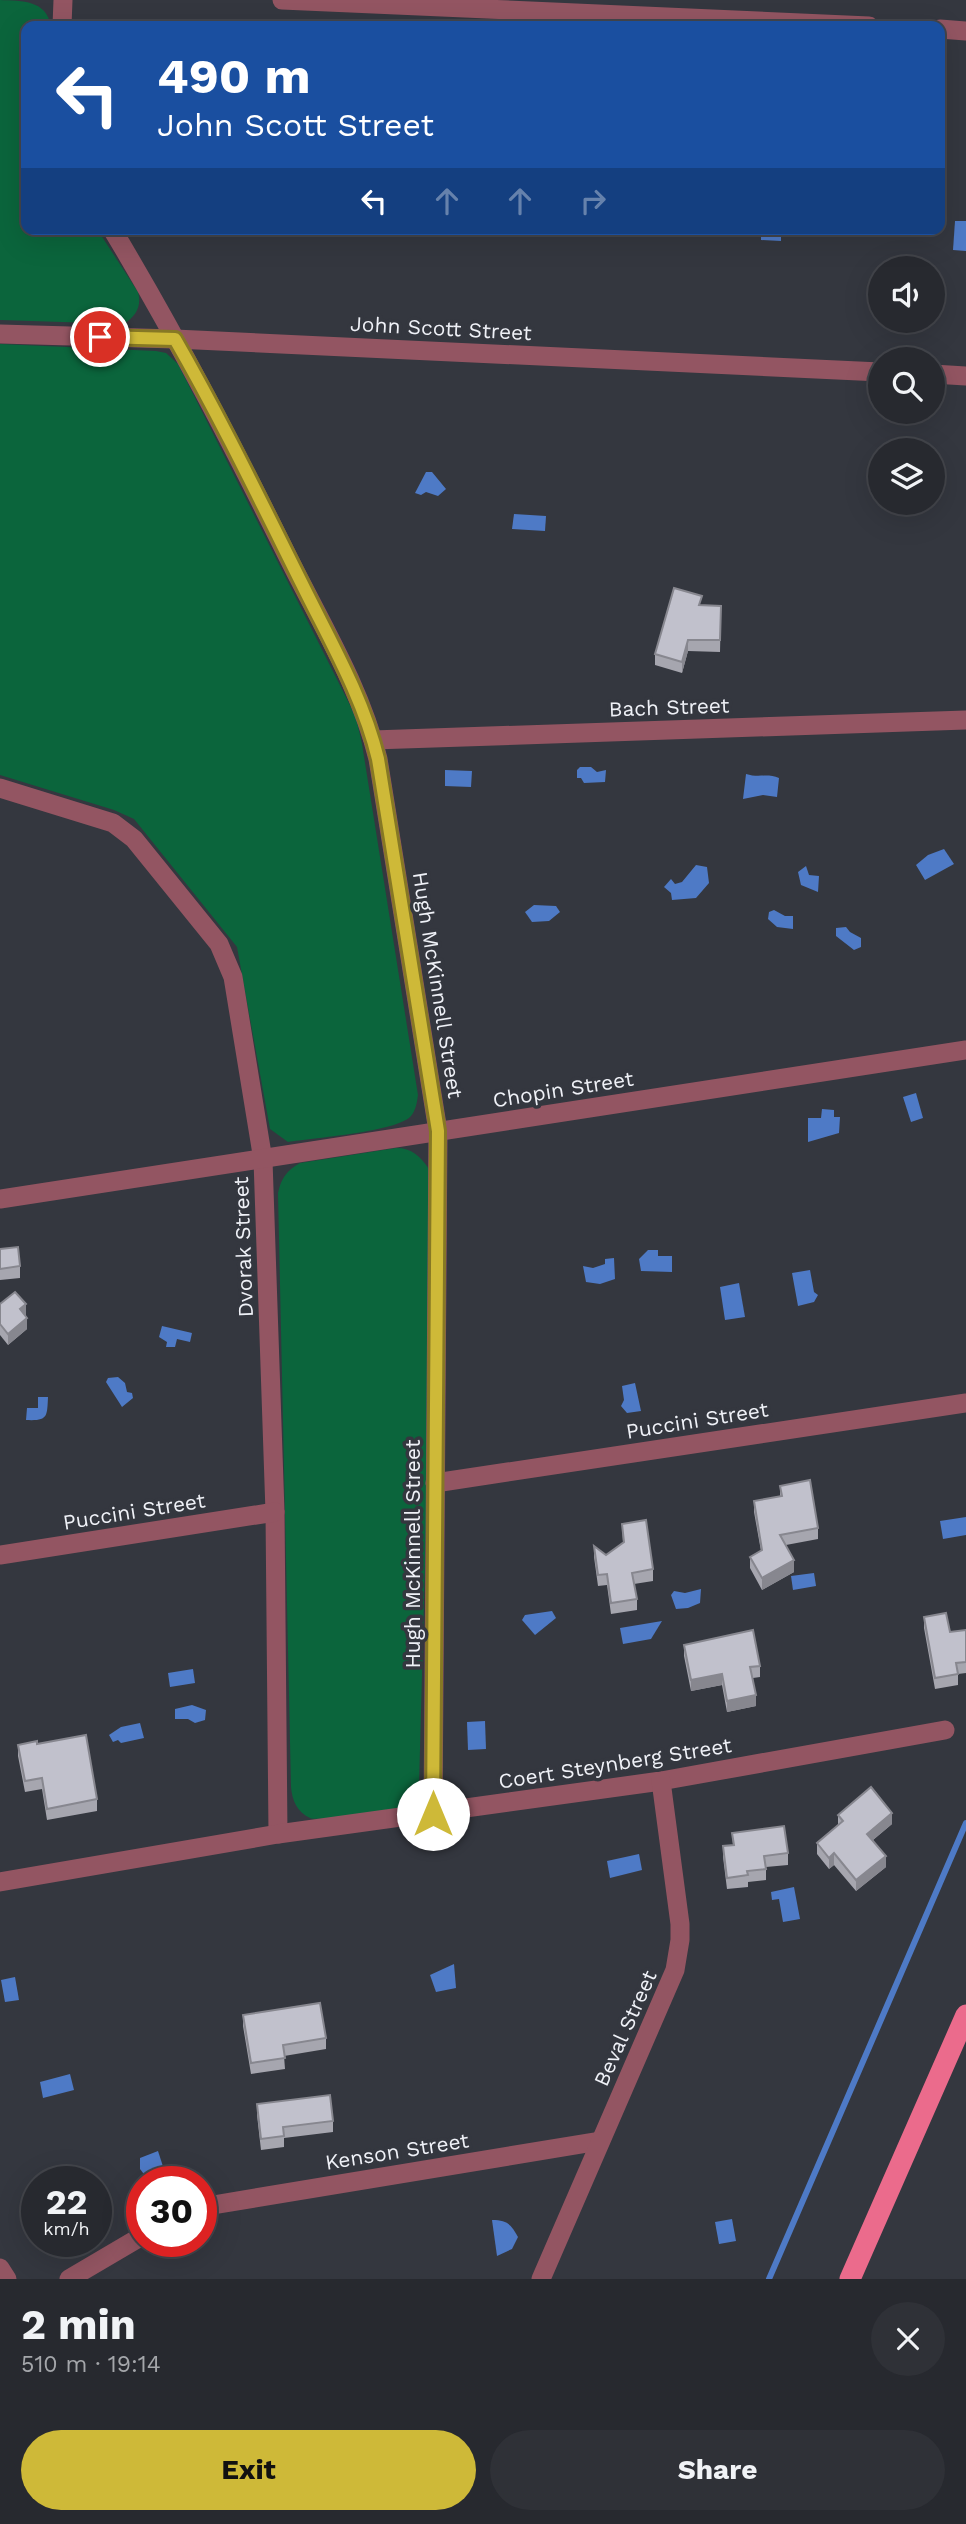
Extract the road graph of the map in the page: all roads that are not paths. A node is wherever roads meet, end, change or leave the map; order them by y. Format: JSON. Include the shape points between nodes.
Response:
{"nodes":[{"id":1,"x":63,"y":0,"type":"edge"},
{"id":2,"x":282,"y":0,"type":"edge"},
{"id":3,"x":62,"y":21,"type":"edge"},
{"id":4,"x":756,"y":21,"type":"edge"},
{"id":5,"x":945,"y":29,"type":"edge"},
{"id":6,"x":966,"y":31,"type":"edge"},
{"id":7,"x":115,"y":235,"type":"edge"},
{"id":8,"x":0,"y":334,"type":"edge"},
{"id":9,"x":175,"y":339,"type":"junction"},
{"id":10,"x":868,"y":371,"type":"edge"},
{"id":11,"x":945,"y":375,"type":"edge"},
{"id":12,"x":966,"y":376,"type":"edge"},
{"id":13,"x":966,"y":720,"type":"edge"},
{"id":14,"x":373,"y":740,"type":"junction"},
{"id":15,"x":0,"y":788,"type":"edge"},
{"id":16,"x":966,"y":1050,"type":"edge"},
{"id":17,"x":438,"y":1131,"type":"junction"},
{"id":18,"x":263,"y":1160,"type":"junction"},
{"id":19,"x":0,"y":1199,"type":"edge"},
{"id":20,"x":966,"y":1402,"type":"edge"},
{"id":21,"x":435,"y":1483,"type":"junction"},
{"id":22,"x":275,"y":1512,"type":"junction"},
{"id":23,"x":0,"y":1555,"type":"edge"},
{"id":24,"x":945,"y":1730,"type":"dead end"},
{"id":25,"x":661,"y":1781,"type":"junction"},
{"id":26,"x":433,"y":1814,"type":"junction"},
{"id":27,"x":278,"y":1834,"type":"junction"},
{"id":28,"x":0,"y":1882,"type":"edge"},
{"id":29,"x":966,"y":2015,"type":"edge"},
{"id":30,"x":600,"y":2141,"type":"junction"},
{"id":31,"x":217,"y":2204,"type":"edge"},
{"id":32,"x":126,"y":2245,"type":"edge"},
{"id":33,"x":0,"y":2267,"type":"edge"},
{"id":34,"x":7,"y":2279,"type":"edge"},
{"id":35,"x":69,"y":2279,"type":"edge"},
{"id":36,"x":541,"y":2279,"type":"edge"},
{"id":37,"x":850,"y":2279,"type":"edge"}],
"edges":[{"from":1,"to":3,"type":"street"},
{"from":2,"to":4,"type":"street"},
{"from":5,"to":6,"type":"street"},
{"from":7,"to":9,"type":"street","name":"Hugh McKinnell Street"},
{"from":8,"to":9,"type":"street","name":"John Scott Street"},
{"from":9,"to":10,"type":"street","name":"John Scott Street"},
{"from":9,"to":14,"type":"street","name":"Hugh McKinnell Street","via":[[342,665]]},
{"from":11,"to":12,"type":"street"},
{"from":13,"to":14,"type":"street","name":"Bach Street"},
{"from":14,"to":17,"type":"street","name":"Hugh McKinnell Street"},
{"from":15,"to":18,"type":"street","name":"Dvorak Street","via":[[124,830],[215,939],[237,994]]},
{"from":16,"to":17,"type":"street","name":"Chopin Street"},
{"from":17,"to":18,"type":"street","name":"Chopin Street"},
{"from":17,"to":21,"type":"street","name":"Hugh McKinnell Street"},
{"from":18,"to":19,"type":"street","name":"Chopin Street"},
{"from":18,"to":22,"type":"street","name":"Dvorak Street"},
{"from":20,"to":21,"type":"street","name":"Puccini Street"},
{"from":21,"to":26,"type":"street","name":"Hugh McKinnell Street"},
{"from":22,"to":23,"type":"street","name":"Puccini Street"},
{"from":22,"to":27,"type":"street","name":"Dvorak Street"},
{"from":24,"to":25,"type":"street","name":"Coert Steynberg Street"},
{"from":25,"to":26,"type":"street","name":"Coert Steynberg Street"},
{"from":25,"to":30,"type":"street","name":"Beval Street","via":[[680,1924],[678,1953],[667,1993]]},
{"from":26,"to":27,"type":"street","name":"Coert Steynberg Street"},
{"from":27,"to":28,"type":"street","name":"Coert Steynberg Street"},
{"from":29,"to":37,"type":"main road"},
{"from":30,"to":31,"type":"street","name":"Kenson Street"},
{"from":30,"to":36,"type":"street","name":"Beval Street"},
{"from":32,"to":35,"type":"street"},
{"from":33,"to":34,"type":"street"}]}
